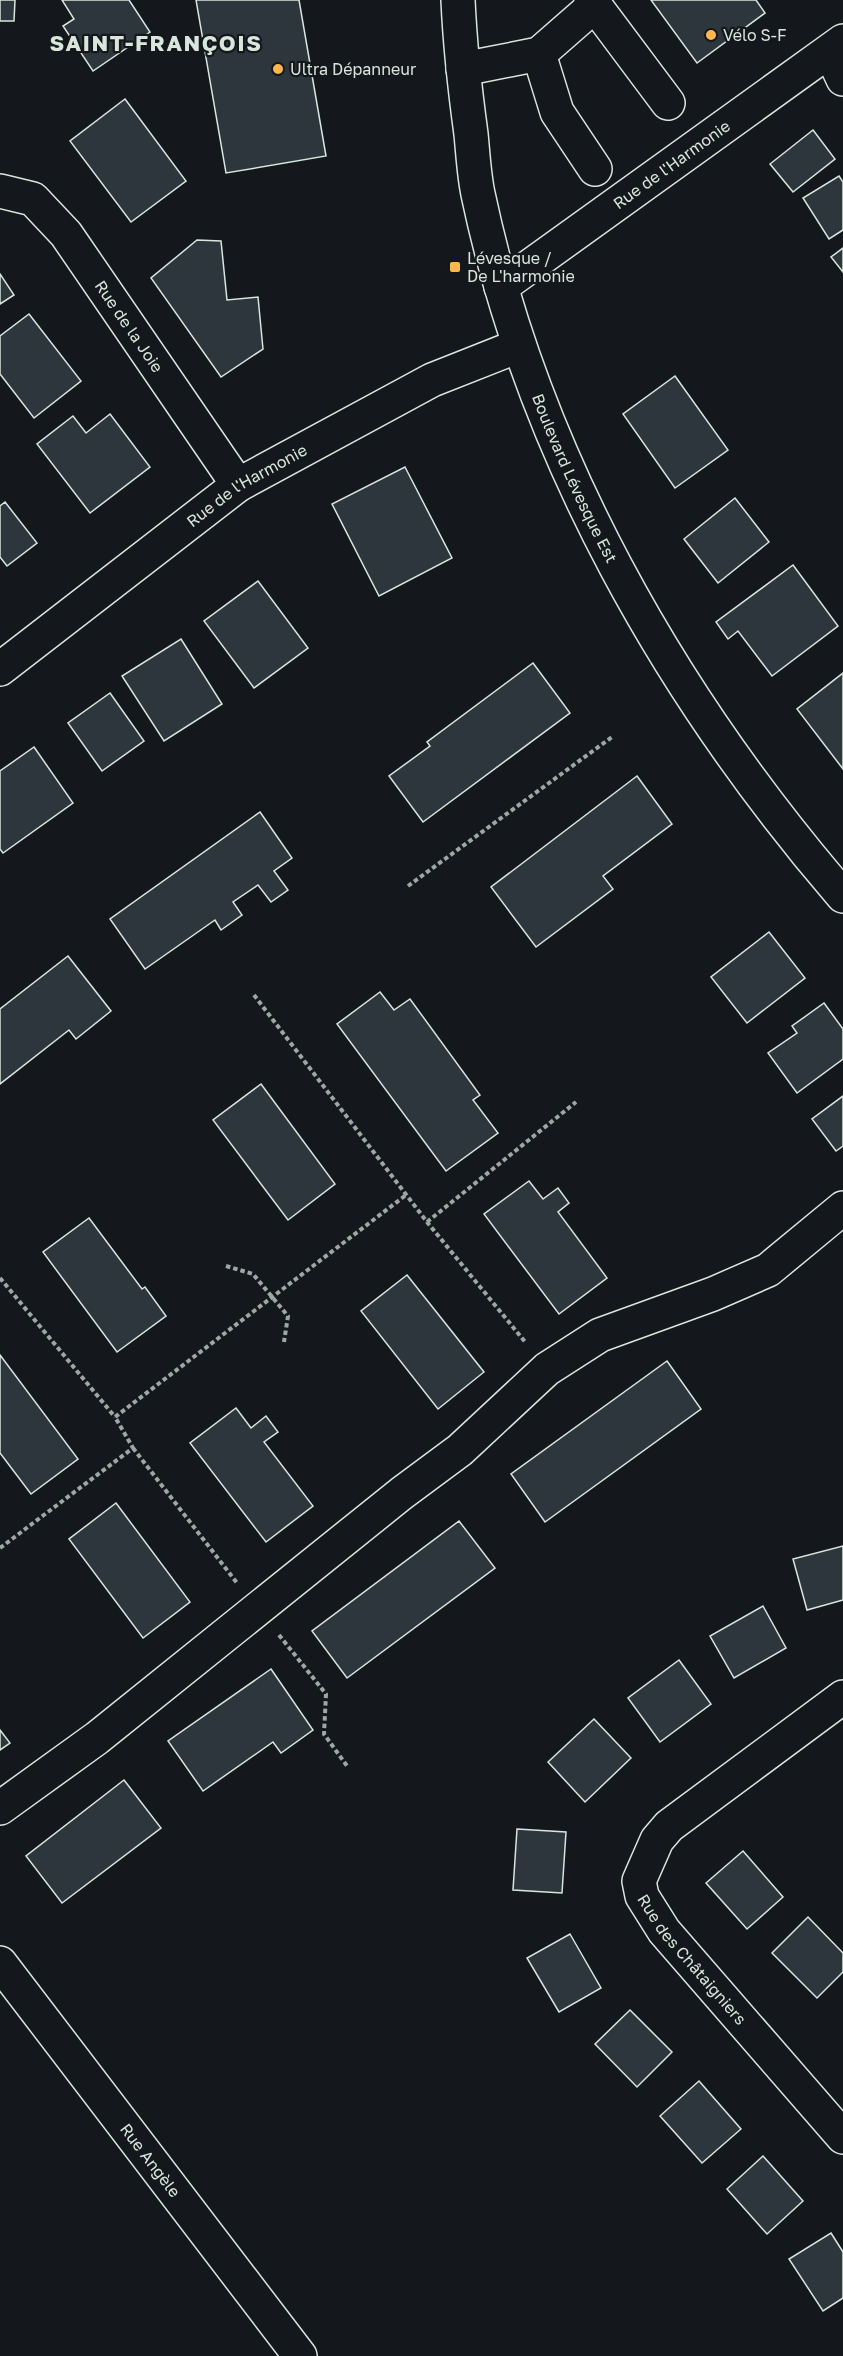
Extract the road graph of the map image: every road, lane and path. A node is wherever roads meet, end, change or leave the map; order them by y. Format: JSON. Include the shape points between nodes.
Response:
{"nodes":[{"id":1,"x":458,"y":0,"type":"edge"},
{"id":2,"x":593,"y":3,"type":"edge"},
{"id":3,"x":539,"y":54,"type":"junction"},
{"id":4,"x":839,"y":57,"type":"edge"},
{"id":5,"x":463,"y":69,"type":"junction"},
{"id":6,"x":668,"y":103,"type":"dead end"},
{"id":7,"x":595,"y":169,"type":"dead end"},
{"id":8,"x":0,"y":191,"type":"edge"},
{"id":9,"x":501,"y":287,"type":"junction"},
{"id":10,"x":518,"y":346,"type":"junction"},
{"id":11,"x":238,"y":485,"type":"junction"},
{"id":12,"x":0,"y":669,"type":"edge"},
{"id":13,"x":612,"y":737,"type":"dead end"},
{"id":14,"x":408,"y":886,"type":"dead end"},
{"id":15,"x":843,"y":896,"type":"edge"},
{"id":16,"x":254,"y":995,"type":"dead end"},
{"id":17,"x":576,"y":1102,"type":"dead end"},
{"id":18,"x":406,"y":1195,"type":"junction"},
{"id":19,"x":843,"y":1208,"type":"edge"},
{"id":20,"x":427,"y":1222,"type":"junction"},
{"id":21,"x":226,"y":1266,"type":"dead end"},
{"id":22,"x":0,"y":1278,"type":"edge"},
{"id":23,"x":273,"y":1296,"type":"junction"},
{"id":24,"x":284,"y":1342,"type":"dead end"},
{"id":25,"x":547,"y":1369,"type":"junction"},
{"id":26,"x":115,"y":1417,"type":"junction"},
{"id":27,"x":0,"y":1548,"type":"edge"},
{"id":28,"x":843,"y":1697,"type":"edge"},
{"id":29,"x":0,"y":1808,"type":"edge"},
{"id":30,"x":0,"y":1963,"type":"edge"},
{"id":31,"x":843,"y":2137,"type":"edge"},
{"id":32,"x":300,"y":2356,"type":"edge"}],
"edges":[{"from":1,"to":5,"type":"street","name":"Boulevard Lévesque Est"},
{"from":2,"to":3,"type":"street"},
{"from":2,"to":6,"type":"street"},
{"from":3,"to":5,"type":"street"},
{"from":3,"to":7,"type":"street","via":[[557,112]]},
{"from":4,"to":9,"type":"street","name":"Rue de l'Harmonie"},
{"from":5,"to":9,"type":"street","name":"Boulevard Lévesque Est","via":[[477,192]]},
{"from":8,"to":11,"type":"street","name":"Rue de la Joie","via":[[33,199],[66,234]]},
{"from":9,"to":10,"type":"street","name":"Boulevard Lévesque Est"},
{"from":10,"to":11,"type":"street","name":"Rue de l'Harmonie","via":[[432,380]]},
{"from":10,"to":15,"type":"street","name":"Boulevard Lévesque Est","via":[[587,510],[626,588],[674,667],[773,809]]},
{"from":11,"to":12,"type":"street","name":"Rue de l'Harmonie"},
{"from":13,"to":14,"type":"path"},
{"from":16,"to":18,"type":"path"},
{"from":17,"to":20,"type":"path"},
{"from":18,"to":20,"type":"path"},
{"from":18,"to":23,"type":"path"},
{"from":19,"to":25,"type":"street","via":[[768,1270],[600,1335]]},
{"from":20,"to":25,"type":"path"},
{"from":21,"to":23,"type":"path","via":[[253,1274]]},
{"from":22,"to":26,"type":"path"},
{"from":23,"to":24,"type":"path","via":[[288,1316]]},
{"from":23,"to":26,"type":"path"},
{"from":25,"to":29,"type":"street","via":[[460,1450],[97,1738]]},
{"from":26,"to":27,"type":"path","via":[[133,1448]]},
{"from":28,"to":31,"type":"street","name":"Rue des Châtaigniers","via":[[669,1826],[657,1840],[639,1881],[642,1896],[664,1931]]},
{"from":30,"to":32,"type":"street","name":"Rue Angèle"}]}
